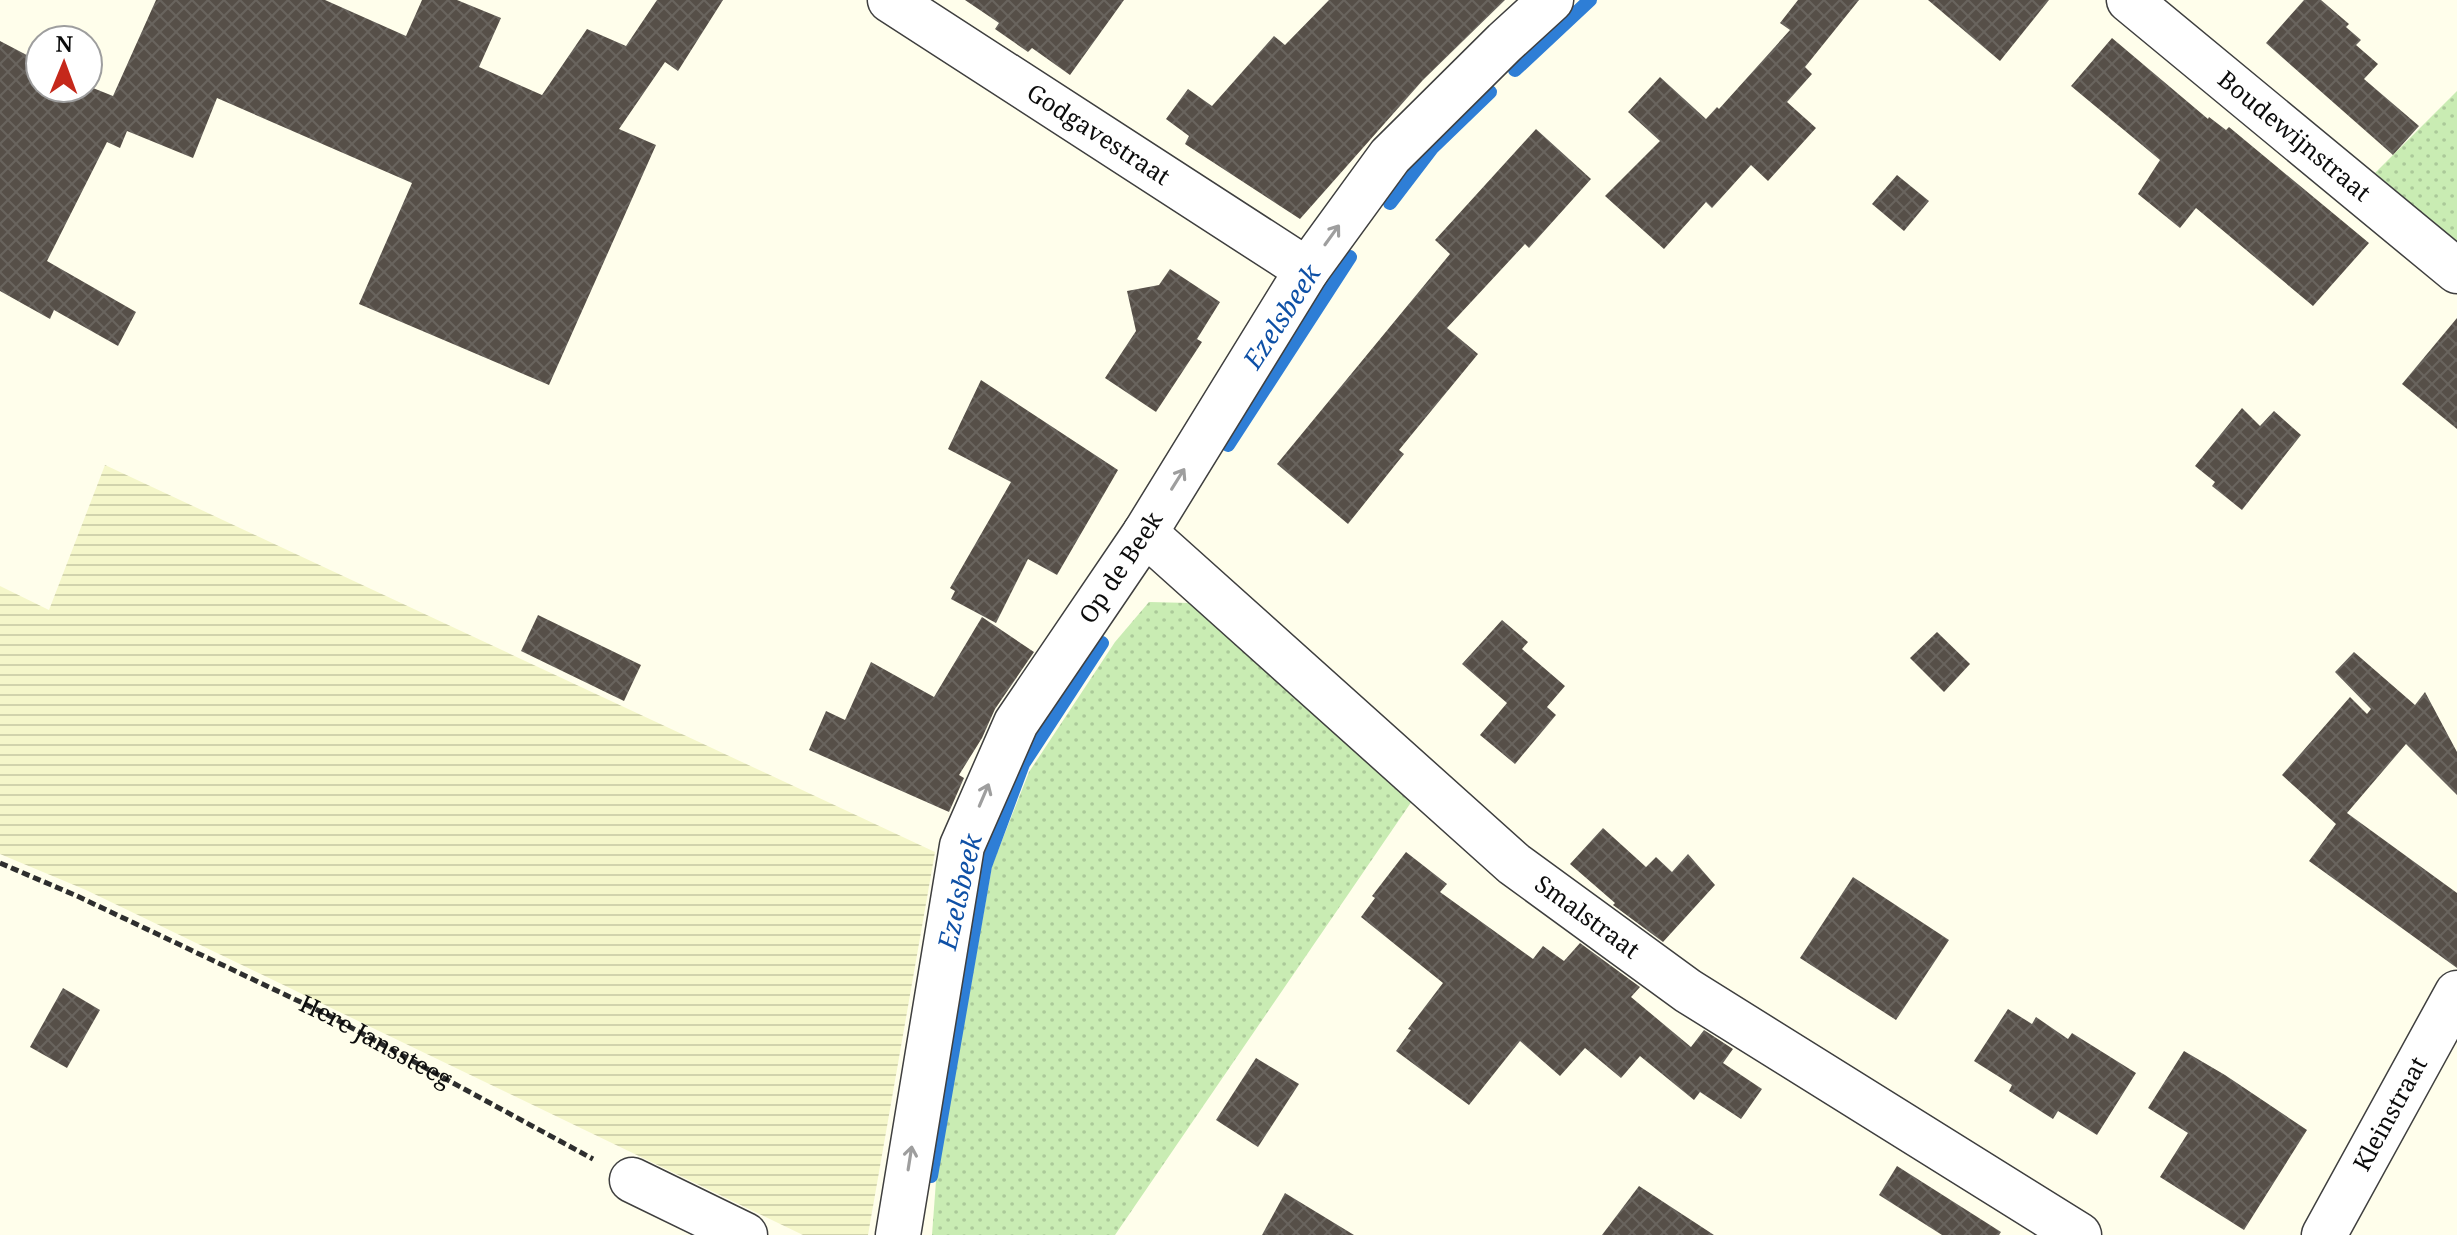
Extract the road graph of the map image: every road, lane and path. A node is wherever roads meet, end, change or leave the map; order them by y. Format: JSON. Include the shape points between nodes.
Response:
{"nodes":[{"id":1,"x":890,"y":0,"type":"edge"},
{"id":2,"x":1551,"y":0,"type":"edge"},
{"id":3,"x":2129,"y":0,"type":"edge"},
{"id":4,"x":1307,"y":270,"type":"junction"},
{"id":5,"x":2457,"y":271,"type":"edge"},
{"id":6,"x":1145,"y":533,"type":"junction"},
{"id":7,"x":0,"y":863,"type":"edge"},
{"id":8,"x":2457,"y":993,"type":"edge"},
{"id":9,"x":632,"y":1180,"type":"joint"},
{"id":10,"x":745,"y":1235,"type":"edge"},
{"id":11,"x":898,"y":1235,"type":"edge"},
{"id":12,"x":2079,"y":1235,"type":"edge"},
{"id":13,"x":2324,"y":1235,"type":"edge"}],
"edges":[{"from":1,"to":4,"type":"street","name":"Godgavestraat"},
{"from":4,"to":2,"type":"street","name":"Op de Beek","one_way":true,"via":[[1390,156]]},
{"from":3,"to":5,"type":"street","name":"Boudewijnstraat"},
{"from":6,"to":4,"type":"street","name":"Op de Beek","one_way":true},
{"from":11,"to":6,"type":"street","name":"Op de Beek","one_way":true,"via":[[962,846],[1016,723]]},
{"from":6,"to":12,"type":"street","name":"Smalstraat","via":[[1514,864],[1688,991]]},
{"from":7,"to":9,"type":"path","name":"Here Janssteeg","via":[[328,1015]]},
{"from":8,"to":13,"type":"street","name":"Kleinstraat"},
{"from":9,"to":10,"type":"street"}]}
